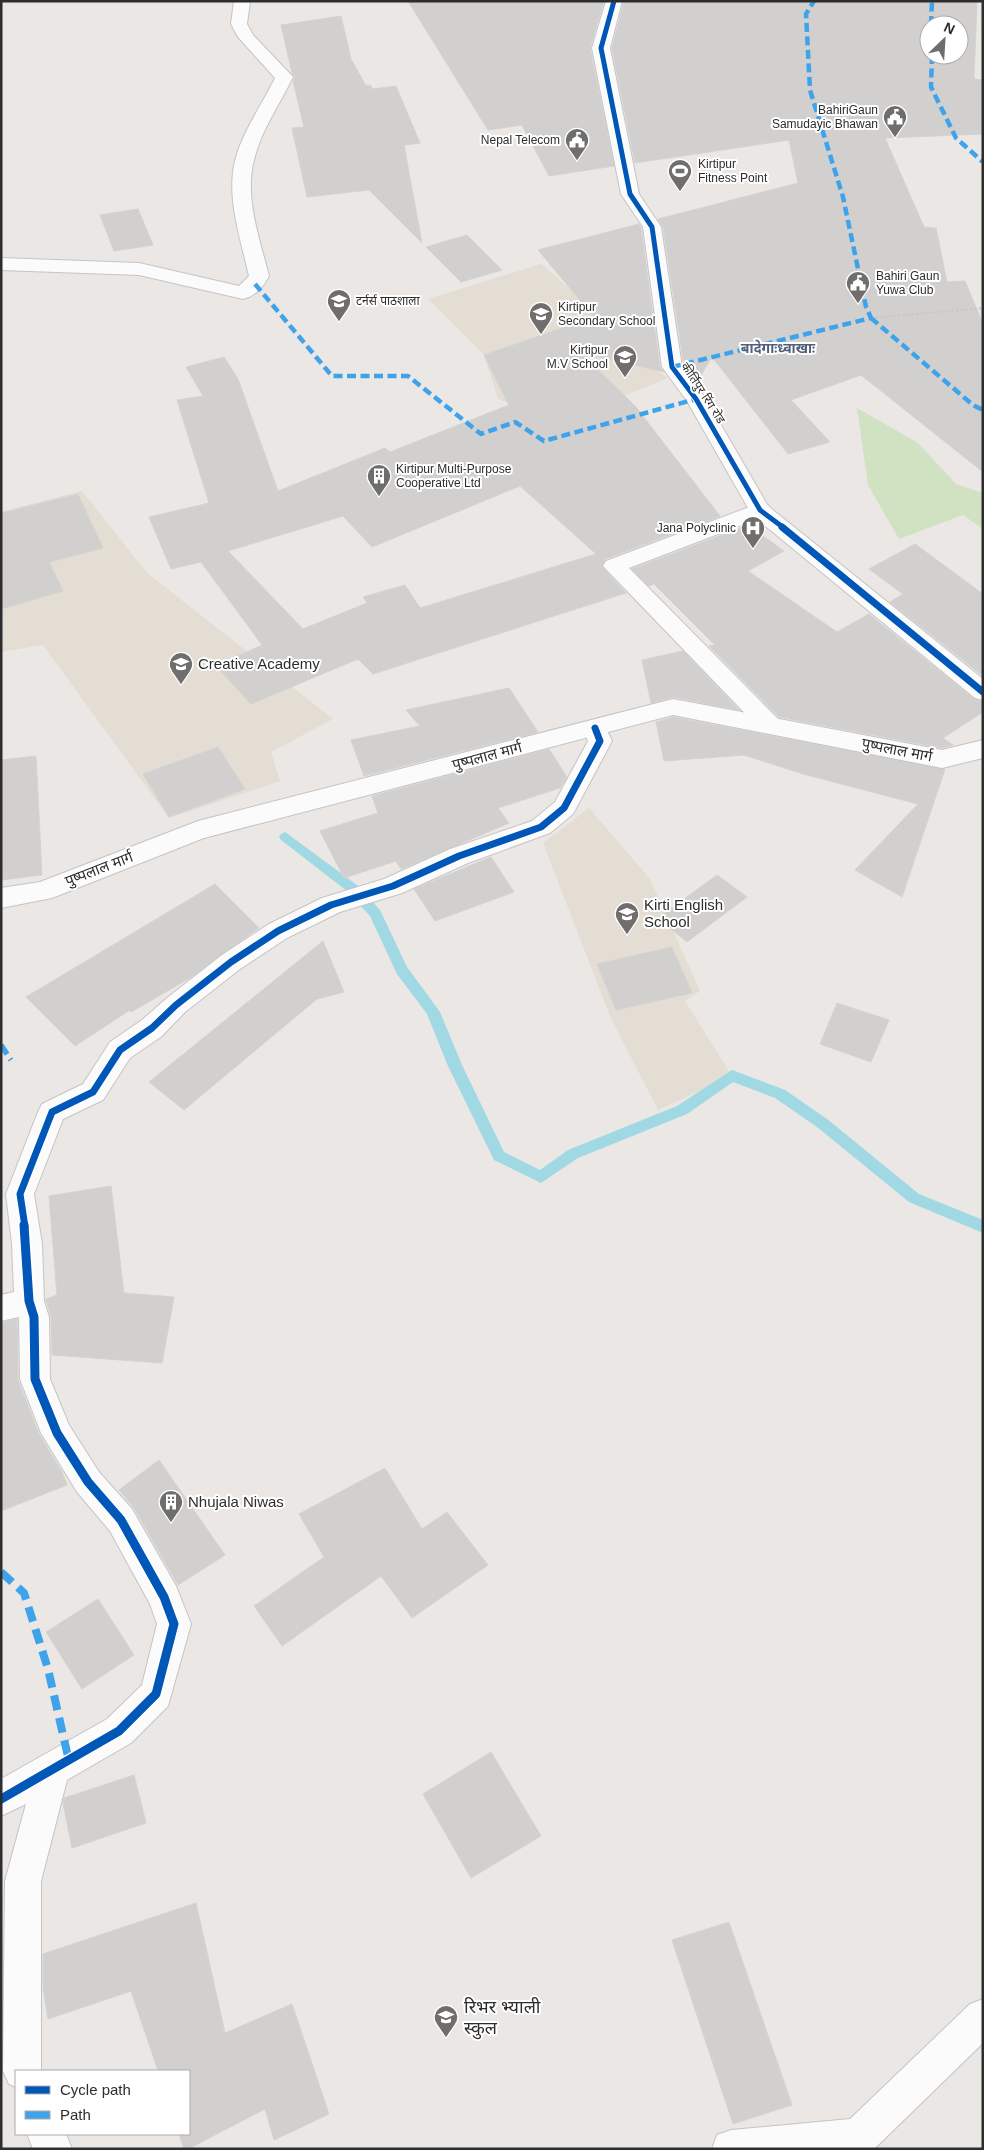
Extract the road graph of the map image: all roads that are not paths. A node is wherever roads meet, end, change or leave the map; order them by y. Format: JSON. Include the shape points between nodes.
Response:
{"nodes":[{"id":1,"x":242,"y":1,"type":"edge"},
{"id":2,"x":614,"y":1,"type":"edge"},
{"id":3,"x":1,"y":264,"type":"edge"},
{"id":4,"x":760,"y":510,"type":"junction"},
{"id":5,"x":983,"y":692,"type":"edge"},
{"id":6,"x":771,"y":726,"type":"junction"},
{"id":7,"x":595,"y":728,"type":"junction"},
{"id":8,"x":983,"y":749,"type":"edge"},
{"id":9,"x":1,"y":898,"type":"edge"},
{"id":10,"x":29,"y":1301,"type":"junction"},
{"id":11,"x":1,"y":1308,"type":"edge"},
{"id":12,"x":52,"y":1771,"type":"junction"},
{"id":13,"x":1,"y":1800,"type":"edge"},
{"id":14,"x":983,"y":2017,"type":"edge"},
{"id":15,"x":22,"y":2070,"type":"edge"},
{"id":16,"x":46,"y":2135,"type":"edge"},
{"id":17,"x":53,"y":2149,"type":"edge"},
{"id":18,"x":731,"y":2149,"type":"edge"}],
"edges":[{"from":1,"to":3,"type":"street","via":[[239,24],[246,37],[284,77],[254,135],[242,172],[245,209],[259,276],[255,284],[244,293],[138,269]]},
{"from":2,"to":4,"type":"street","name":"कीर्तिपुर रिंग रोड","via":[[601,48],[630,194],[652,227],[672,367],[696,399]]},
{"from":4,"to":5,"type":"street","name":"कीर्तिपुर रिंग रोड"},
{"from":4,"to":6,"type":"street","via":[[614,566]]},
{"from":6,"to":7,"type":"street","name":"पुष्पलाल मार्ग","via":[[673,707]]},
{"from":6,"to":8,"type":"street","name":"पुष्पलाल मार्ग","via":[[942,759]]},
{"from":7,"to":9,"type":"street","name":"पुष्पलाल मार्ग","via":[[198,830],[43,892]]},
{"from":7,"to":10,"type":"street","via":[[600,742],[575,790],[564,808],[541,827],[459,856],[394,886],[331,905],[278,931],[231,962],[152,1028],[120,1050],[93,1092],[52,1112],[20,1194],[27,1244]]},
{"from":10,"to":11,"type":"street"},
{"from":10,"to":12,"type":"street","via":[[34,1317],[35,1379],[56,1433],[88,1482],[121,1520],[164,1597],[174,1624],[156,1694],[119,1731]]},
{"from":12,"to":13,"type":"street"},
{"from":12,"to":15,"type":"street","via":[[23,1881]]},
{"from":14,"to":18,"type":"street","via":[[859,2137]]},
{"from":16,"to":17,"type":"street"}]}
